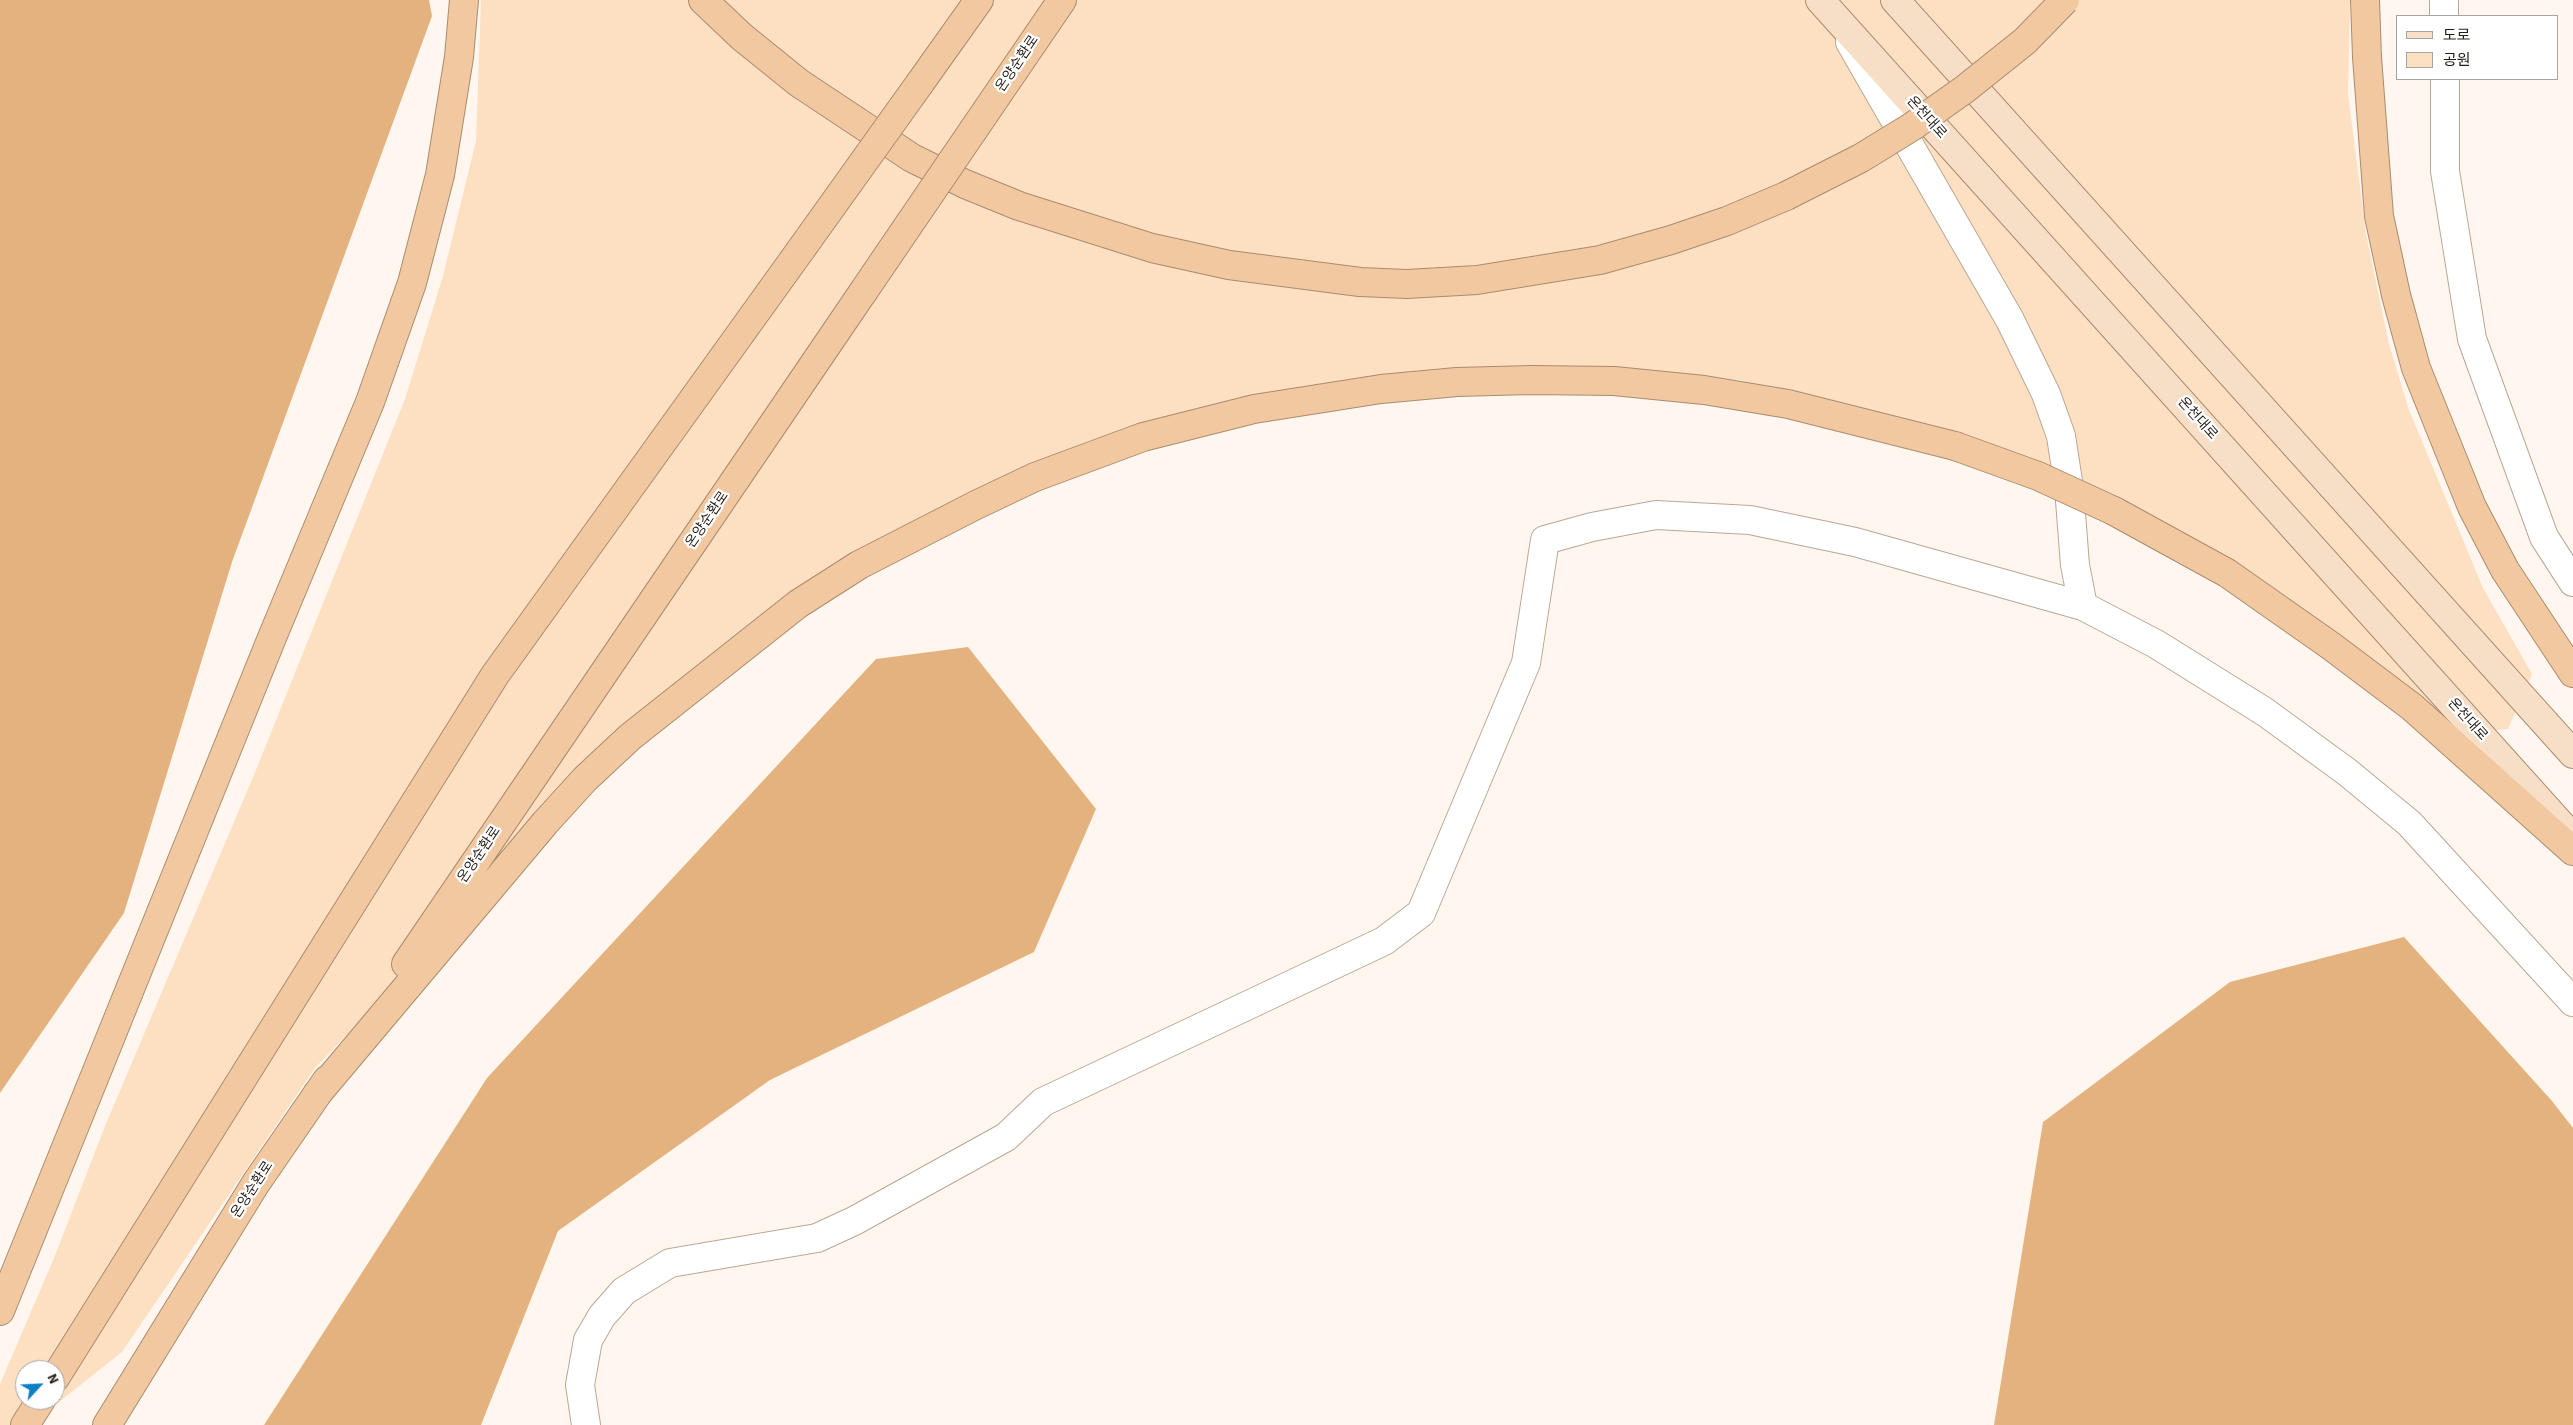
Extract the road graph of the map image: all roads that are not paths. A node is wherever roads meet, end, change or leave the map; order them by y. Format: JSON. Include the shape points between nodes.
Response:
{"nodes":[{"id":1,"x":464,"y":0,"type":"edge"},
{"id":2,"x":703,"y":0,"type":"edge"},
{"id":3,"x":979,"y":0,"type":"edge"},
{"id":4,"x":1062,"y":0,"type":"edge"},
{"id":5,"x":1895,"y":0,"type":"edge"},
{"id":6,"x":2065,"y":0,"type":"edge"},
{"id":7,"x":2366,"y":0,"type":"edge"},
{"id":8,"x":2444,"y":0,"type":"edge"},
{"id":9,"x":1828,"y":8,"type":"edge"},
{"id":10,"x":2444,"y":15,"type":"edge"},
{"id":11,"x":2445,"y":80,"type":"edge"},
{"id":12,"x":2573,"y":582,"type":"edge"},
{"id":13,"x":2083,"y":606,"type":"junction"},
{"id":14,"x":2573,"y":672,"type":"edge"},
{"id":15,"x":2573,"y":754,"type":"edge"},
{"id":16,"x":2573,"y":838,"type":"edge"},
{"id":17,"x":2573,"y":851,"type":"edge"},
{"id":18,"x":2573,"y":1002,"type":"edge"},
{"id":19,"x":317,"y":1094,"type":"junction"},
{"id":20,"x":0,"y":1311,"type":"edge"},
{"id":21,"x":65,"y":1362,"type":"edge"},
{"id":22,"x":35,"y":1410,"type":"edge"},
{"id":23,"x":25,"y":1425,"type":"edge"},
{"id":24,"x":108,"y":1425,"type":"edge"},
{"id":25,"x":586,"y":1425,"type":"edge"}],
"edges":[{"from":1,"to":20,"type":"highway","via":[[459,57],[440,175],[412,283],[370,402]]},
{"from":2,"to":6,"type":"highway","bridge":true,"via":[[799,83],[912,158],[965,184],[1078,226],[1152,248],[1229,265],[1360,282],[1407,284],[1477,280],[1609,257],[1718,224],[1786,196],[1861,158],[1913,126],[2026,41]]},
{"from":3,"to":21,"type":"highway","bridge":true,"via":[[495,675]]},
{"from":4,"to":19,"type":"highway","name":"온양순환로","bridge":true},
{"from":5,"to":15,"type":"main road"},
{"from":7,"to":14,"type":"highway","via":[[2379,216],[2416,368],[2472,507],[2492,546],[2514,585]]},
{"from":8,"to":10,"type":"street"},
{"from":9,"to":13,"type":"street","via":[[2010,320],[2046,394],[2061,436],[2075,565]]},
{"from":9,"to":16,"type":"main road","name":"온천대로"},
{"from":11,"to":12,"type":"street","via":[[2446,171],[2472,339],[2544,537]]},
{"from":13,"to":18,"type":"street","via":[[2190,664],[2265,712],[2347,772],[2409,823]]},
{"from":13,"to":25,"type":"street","via":[[1855,542],[1750,520],[1656,515],[1546,540],[1526,664],[1421,913],[1384,941],[1043,1102],[1006,1137],[854,1221],[817,1238],[670,1263],[624,1291],[602,1316],[588,1340],[580,1385]]},
{"from":17,"to":19,"type":"highway","bridge":true,"via":[[2412,707],[2227,573],[2114,511],[2038,476],[1955,446],[1788,404],[1704,390],[1614,381],[1531,380],[1381,389],[1254,409],[1143,437],[1035,477],[859,565],[798,604],[630,737],[585,779]]},
{"from":19,"to":24,"type":"highway","name":"온양순환로","via":[[256,1183]]},
{"from":22,"to":23,"type":"highway"}]}
